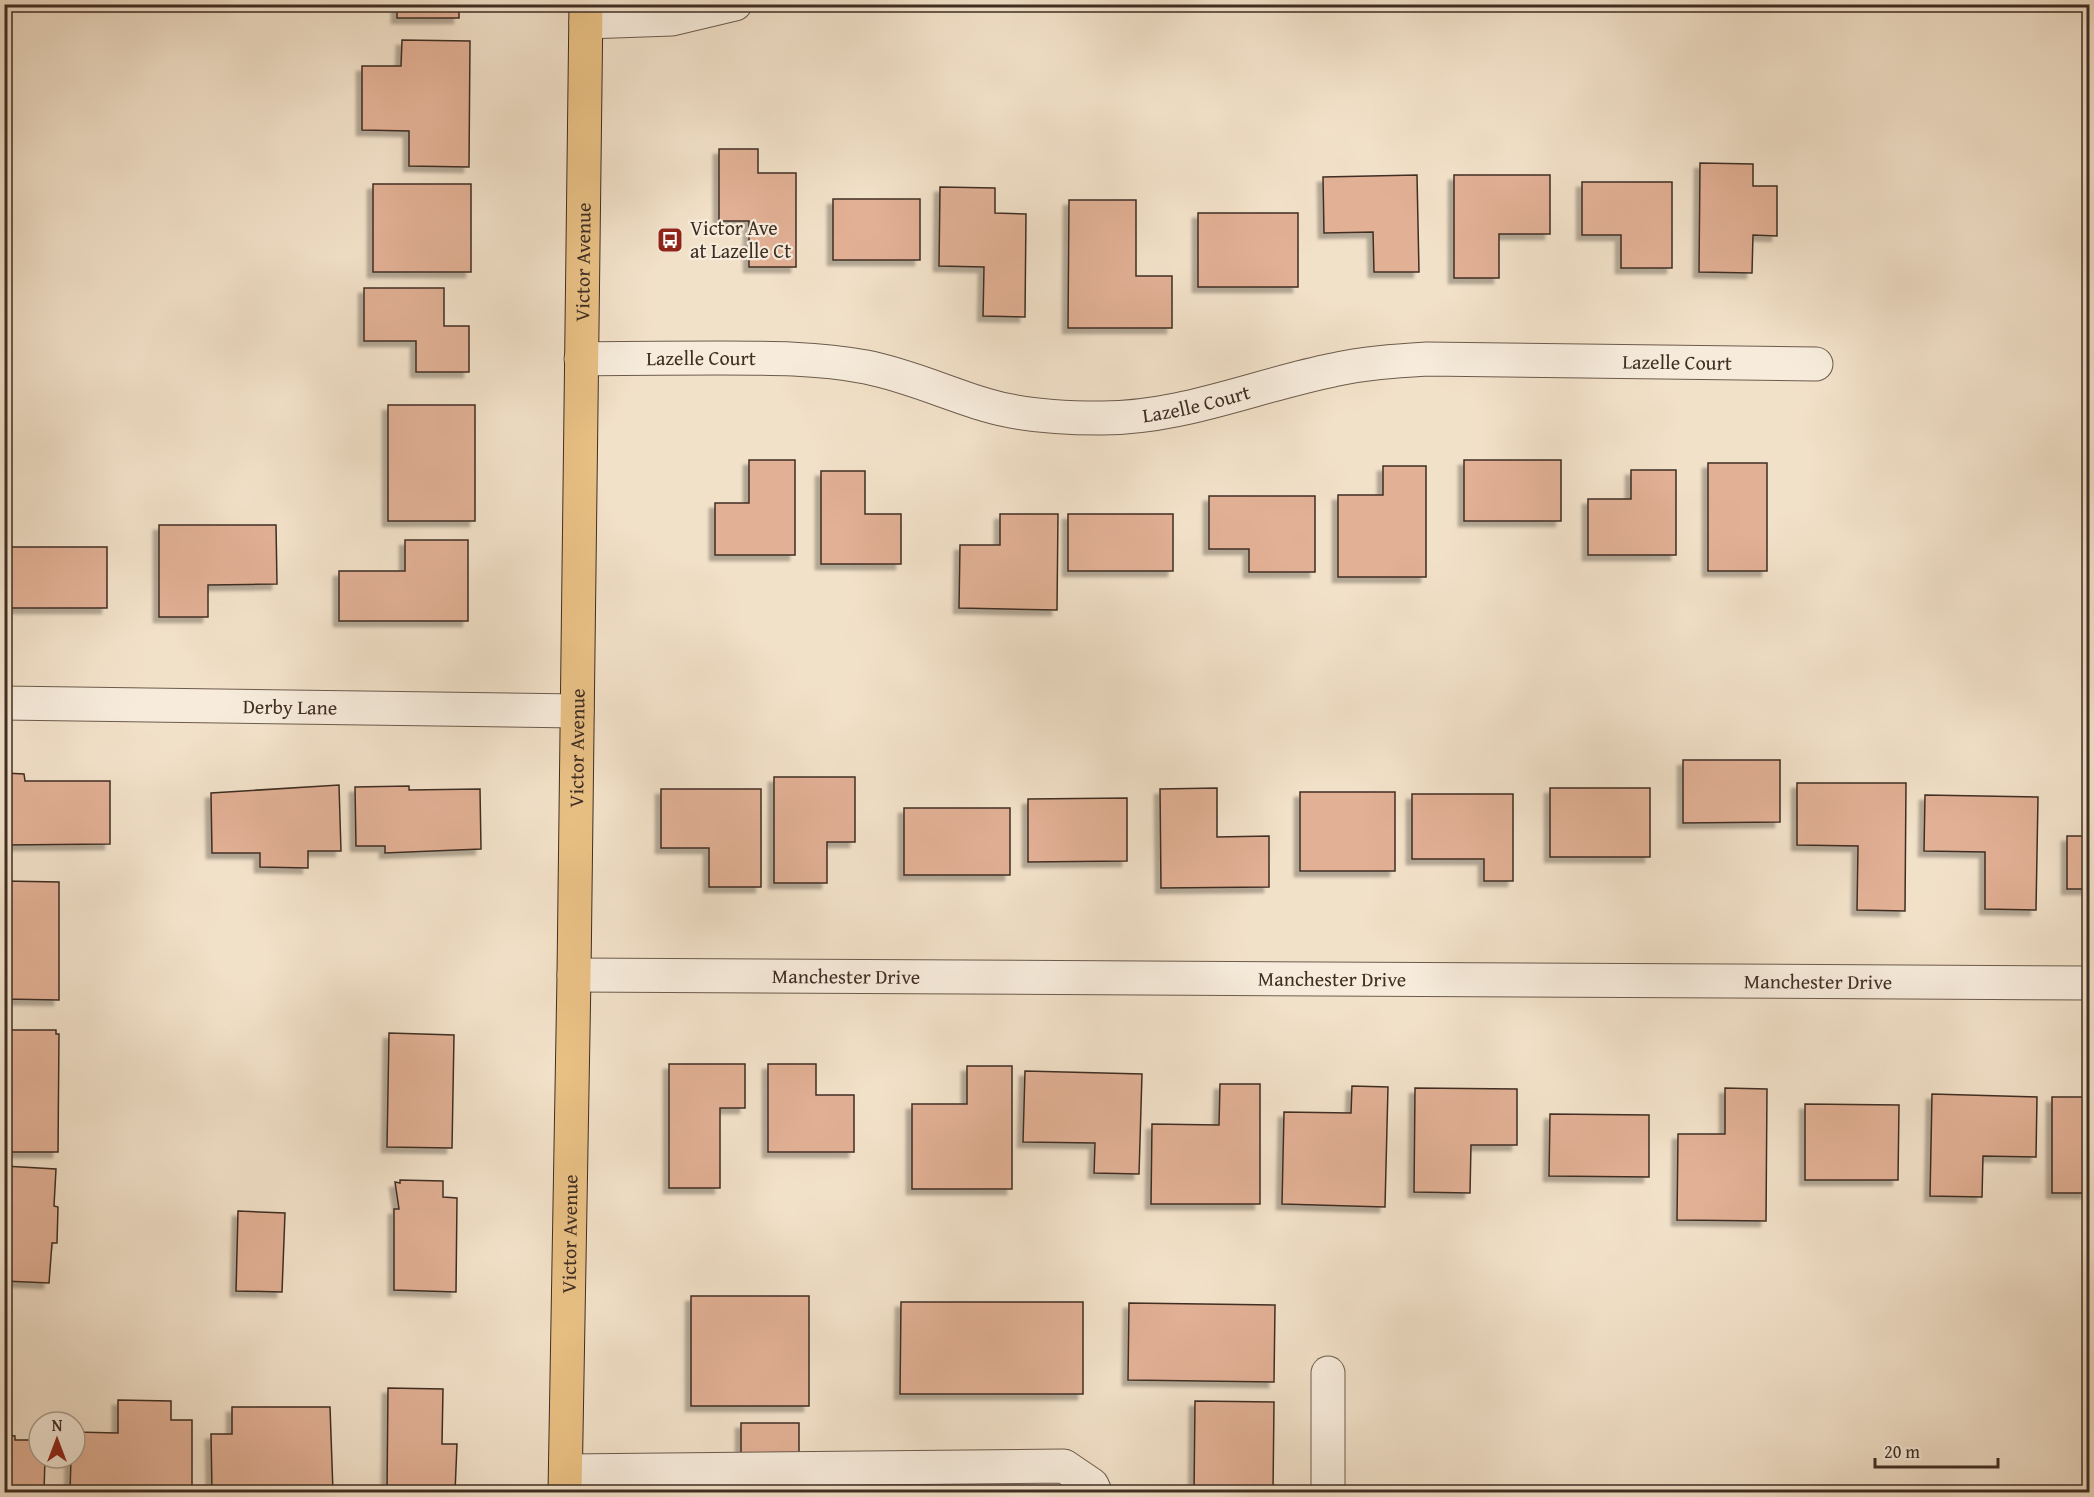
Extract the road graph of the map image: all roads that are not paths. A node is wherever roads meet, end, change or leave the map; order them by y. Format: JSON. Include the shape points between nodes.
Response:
{"nodes":[{"id":1,"x":735,"y":4,"type":"edge"},
{"id":2,"x":586,"y":13,"type":"edge"},
{"id":3,"x":581,"y":359,"type":"junction"},
{"id":4,"x":1816,"y":364,"type":"dead end"},
{"id":5,"x":4,"y":703,"type":"edge"},
{"id":6,"x":577,"y":711,"type":"junction"},
{"id":7,"x":574,"y":975,"type":"junction"},
{"id":8,"x":2090,"y":983,"type":"edge"},
{"id":9,"x":1328,"y":1373,"type":"dead end"},
{"id":10,"x":566,"y":1482,"type":"edge"},
{"id":11,"x":1095,"y":1492,"type":"edge"},
{"id":12,"x":1328,"y":1492,"type":"edge"}],
"edges":[{"from":1,"to":2,"type":"street","via":[[672,19]]},
{"from":2,"to":3,"type":"main road","name":"Victor Avenue"},
{"from":3,"to":4,"type":"street","name":"Lazelle Court","via":[[816,361],[909,378],[1027,414],[1098,418],[1172,412],[1367,363],[1427,359]]},
{"from":3,"to":6,"type":"main road","name":"Victor Avenue"},
{"from":5,"to":6,"type":"street","name":"Derby Lane"},
{"from":6,"to":7,"type":"main road","name":"Victor Avenue"},
{"from":7,"to":8,"type":"street","name":"Manchester Drive"},
{"from":7,"to":10,"type":"main road","name":"Victor Avenue"},
{"from":9,"to":12,"type":"street"},
{"from":10,"to":11,"type":"street","via":[[1064,1466],[1092,1485]]}]}
